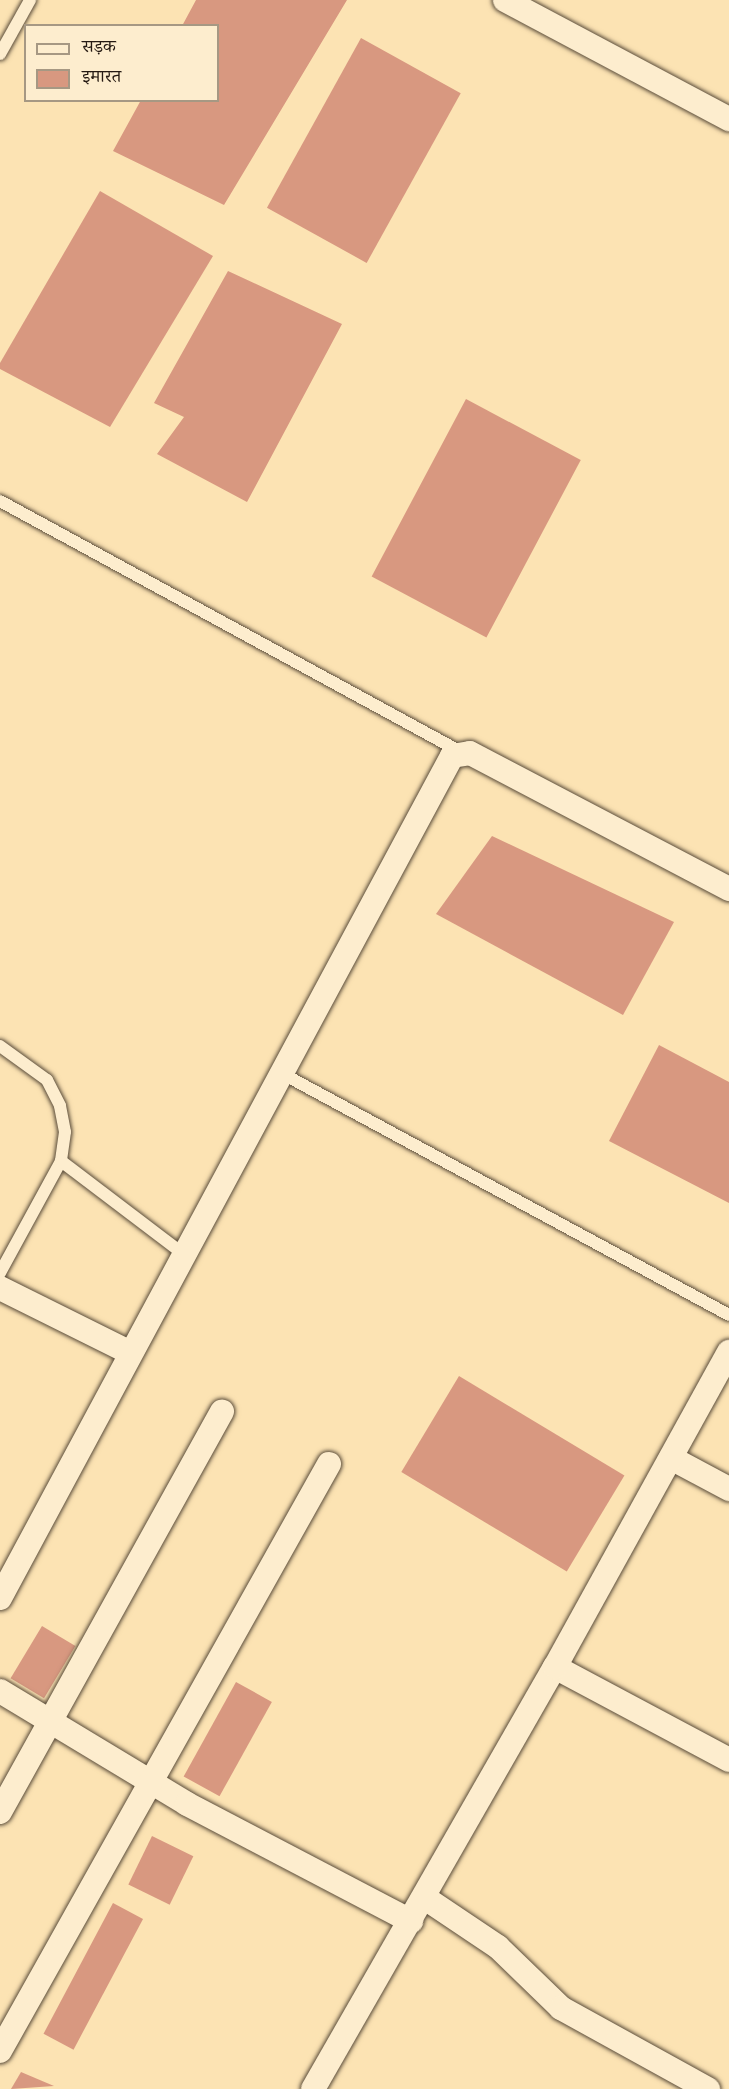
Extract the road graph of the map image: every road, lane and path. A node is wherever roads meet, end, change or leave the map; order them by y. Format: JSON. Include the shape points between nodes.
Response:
{"nodes":[{"id":1,"x":30,"y":0,"type":"edge"},
{"id":2,"x":506,"y":0,"type":"edge"},
{"id":3,"x":0,"y":54,"type":"edge"},
{"id":4,"x":729,"y":119,"type":"edge"},
{"id":5,"x":0,"y":501,"type":"edge"},
{"id":6,"x":461,"y":752,"type":"junction"},
{"id":7,"x":729,"y":889,"type":"edge"},
{"id":8,"x":0,"y":1046,"type":"edge"},
{"id":9,"x":283,"y":1074,"type":"junction"},
{"id":10,"x":61,"y":1161,"type":"junction"},
{"id":11,"x":185,"y":1255,"type":"junction"},
{"id":12,"x":0,"y":1273,"type":"edge"},
{"id":13,"x":0,"y":1288,"type":"edge"},
{"id":14,"x":729,"y":1315,"type":"edge"},
{"id":15,"x":729,"y":1352,"type":"edge"},
{"id":16,"x":131,"y":1353,"type":"junction"},
{"id":17,"x":222,"y":1411,"type":"dead end"},
{"id":18,"x":671,"y":1458,"type":"junction"},
{"id":19,"x":329,"y":1464,"type":"dead end"},
{"id":20,"x":729,"y":1489,"type":"edge"},
{"id":21,"x":0,"y":1598,"type":"edge"},
{"id":22,"x":555,"y":1667,"type":"junction"},
{"id":23,"x":0,"y":1691,"type":"edge"},
{"id":24,"x":52,"y":1721,"type":"junction"},
{"id":25,"x":729,"y":1760,"type":"edge"},
{"id":26,"x":153,"y":1783,"type":"junction"},
{"id":27,"x":0,"y":1812,"type":"edge"},
{"id":28,"x":425,"y":1898,"type":"junction"},
{"id":29,"x":411,"y":1921,"type":"junction"},
{"id":30,"x":0,"y":2051,"type":"edge"},
{"id":31,"x":313,"y":2089,"type":"edge"},
{"id":32,"x":708,"y":2089,"type":"edge"}],
"edges":[{"from":1,"to":3,"type":"lane"},
{"from":2,"to":4,"type":"street"},
{"from":5,"to":6,"type":"lane"},
{"from":6,"to":7,"type":"street","via":[[470,753]]},
{"from":6,"to":9,"type":"street","via":[[448,760]]},
{"from":8,"to":10,"type":"lane","via":[[47,1080],[60,1106],[64,1132]]},
{"from":9,"to":11,"type":"street"},
{"from":9,"to":14,"type":"lane"},
{"from":10,"to":11,"type":"lane"},
{"from":10,"to":12,"type":"lane"},
{"from":11,"to":16,"type":"street"},
{"from":13,"to":16,"type":"street"},
{"from":15,"to":18,"type":"street"},
{"from":16,"to":21,"type":"street"},
{"from":17,"to":24,"type":"street"},
{"from":18,"to":20,"type":"street"},
{"from":18,"to":22,"type":"street"},
{"from":19,"to":26,"type":"street"},
{"from":22,"to":25,"type":"street"},
{"from":22,"to":28,"type":"street"},
{"from":23,"to":24,"type":"street"},
{"from":24,"to":26,"type":"street"},
{"from":24,"to":27,"type":"street"},
{"from":26,"to":29,"type":"street","via":[[257,1843]]},
{"from":26,"to":30,"type":"street"},
{"from":28,"to":29,"type":"street"},
{"from":28,"to":32,"type":"street","via":[[498,1947],[561,2008]]},
{"from":29,"to":31,"type":"street"}]}
